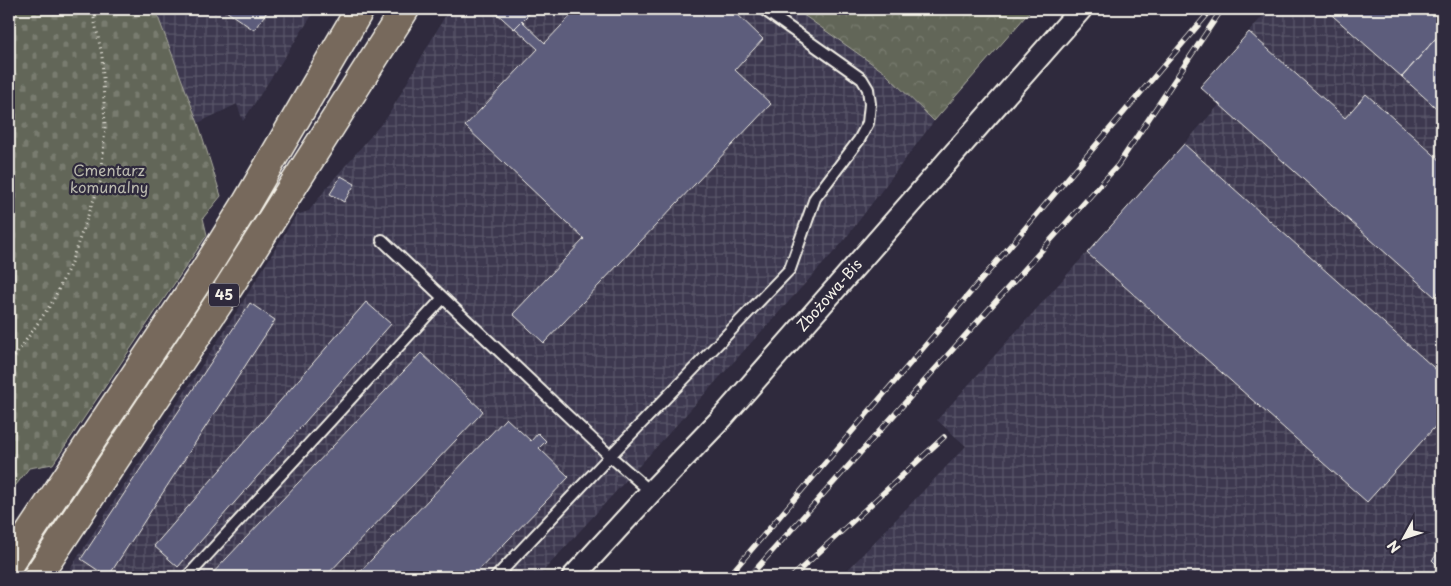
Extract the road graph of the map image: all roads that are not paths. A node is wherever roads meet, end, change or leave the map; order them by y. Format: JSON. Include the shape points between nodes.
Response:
{"nodes":[{"id":1,"x":360,"y":9,"type":"edge"},
{"id":2,"x":405,"y":9,"type":"edge"},
{"id":3,"x":762,"y":9,"type":"edge"},
{"id":4,"x":1081,"y":9,"type":"edge"},
{"id":5,"x":382,"y":240,"type":"dead end"},
{"id":6,"x":444,"y":298,"type":"junction"},
{"id":7,"x":610,"y":456,"type":"junction"},
{"id":8,"x":651,"y":492,"type":"junction"},
{"id":9,"x":9,"y":564,"type":"edge"},
{"id":10,"x":37,"y":577,"type":"edge"},
{"id":11,"x":187,"y":577,"type":"edge"},
{"id":12,"x":496,"y":577,"type":"edge"},
{"id":13,"x":573,"y":577,"type":"edge"}],
"edges":[{"from":1,"to":9,"type":"main road","number":"45","via":[[205,270]]},
{"from":2,"to":10,"type":"main road","number":"45","via":[[222,298]]},
{"from":3,"to":7,"type":"lane","via":[[862,78],[868,89],[868,123],[815,198],[790,269]]},
{"from":4,"to":8,"type":"street","name":"Zbożowa-Bis","via":[[722,418]]},
{"from":5,"to":6,"type":"lane"},
{"from":6,"to":7,"type":"lane"},
{"from":6,"to":11,"type":"lane"},
{"from":7,"to":8,"type":"lane"},
{"from":7,"to":12,"type":"lane"},
{"from":8,"to":13,"type":"street","name":"Zbożowa-Bis"}]}
